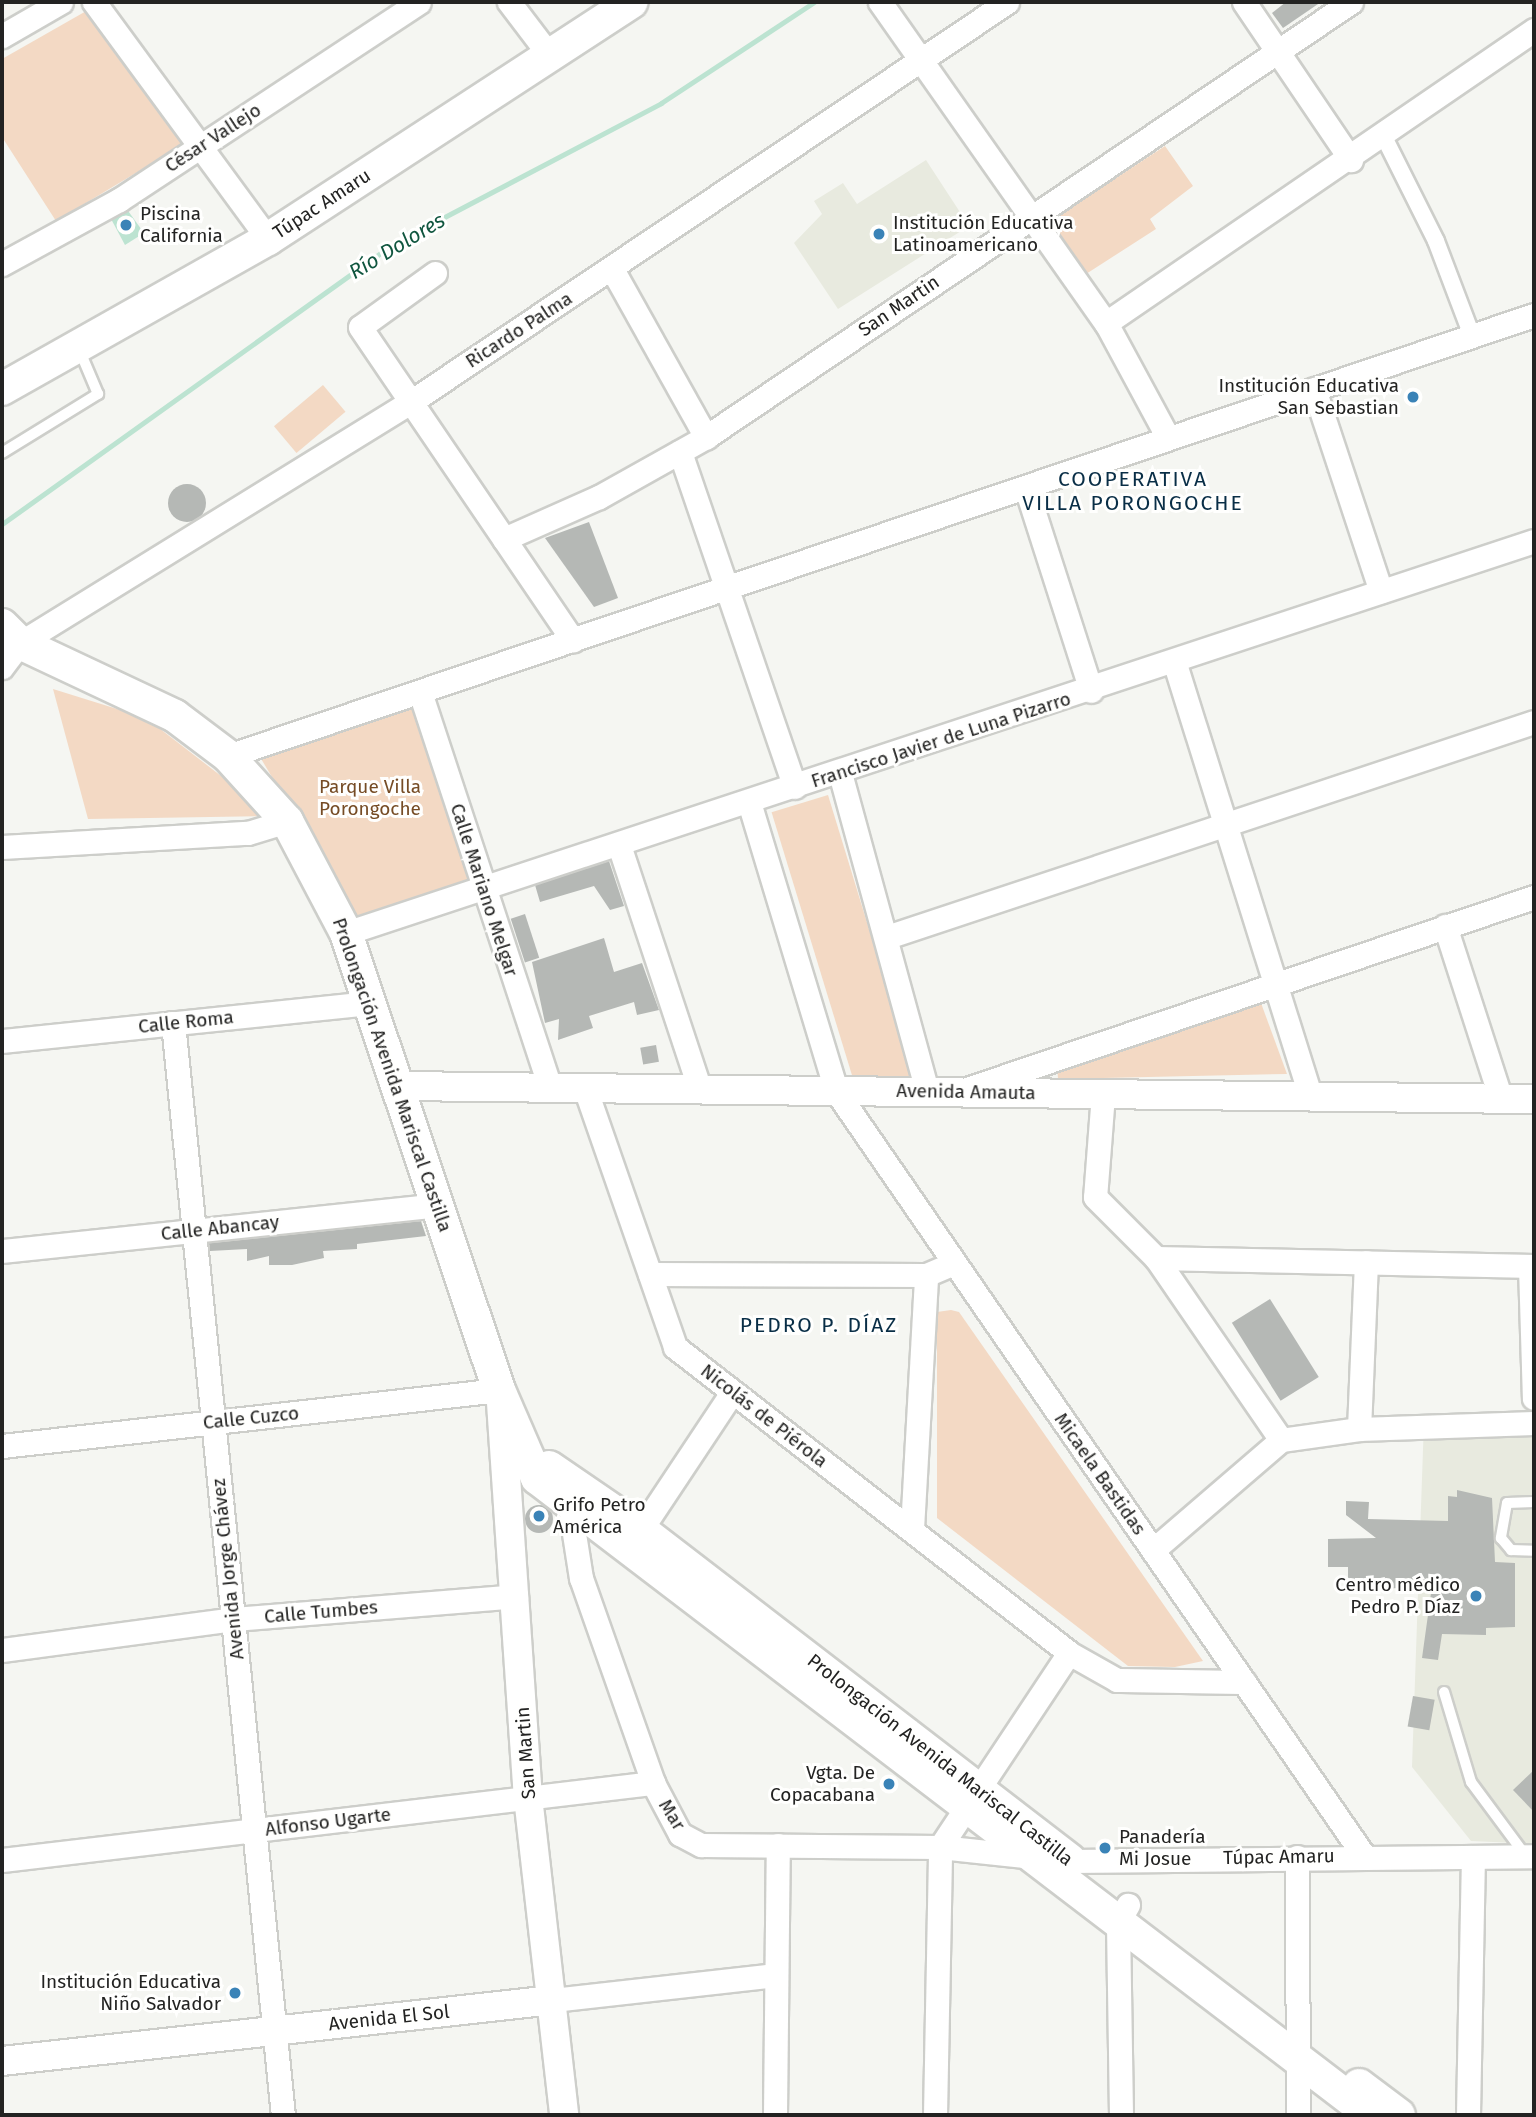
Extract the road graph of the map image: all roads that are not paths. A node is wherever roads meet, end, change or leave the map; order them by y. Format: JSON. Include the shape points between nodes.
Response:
{"nodes":[{"id":1,"x":61,"y":2,"type":"edge"},
{"id":2,"x":94,"y":2,"type":"edge"},
{"id":3,"x":419,"y":2,"type":"edge"},
{"id":4,"x":509,"y":2,"type":"edge"},
{"id":5,"x":631,"y":2,"type":"edge"},
{"id":6,"x":880,"y":2,"type":"edge"},
{"id":7,"x":1007,"y":2,"type":"edge"},
{"id":8,"x":1244,"y":2,"type":"edge"},
{"id":9,"x":1351,"y":2,"type":"edge"},
{"id":10,"x":1534,"y":30,"type":"edge"},
{"id":11,"x":2,"y":36,"type":"edge"},
{"id":12,"x":1279,"y":51,"type":"junction"},
{"id":13,"x":550,"y":56,"type":"junction"},
{"id":14,"x":921,"y":61,"type":"junction"},
{"id":15,"x":1384,"y":137,"type":"junction"},
{"id":16,"x":201,"y":146,"type":"junction"},
{"id":17,"x":1351,"y":160,"type":"junction"},
{"id":18,"x":1029,"y":219,"type":"junction"},
{"id":19,"x":268,"y":239,"type":"junction"},
{"id":20,"x":2,"y":264,"type":"edge"},
{"id":21,"x":612,"y":269,"type":"junction"},
{"id":22,"x":435,"y":273,"type":"dead end"},
{"id":23,"x":1534,"y":315,"type":"edge"},
{"id":24,"x":1106,"y":323,"type":"junction"},
{"id":25,"x":1472,"y":336,"type":"junction"},
{"id":26,"x":78,"y":347,"type":"junction"},
{"id":27,"x":1314,"y":388,"type":"junction"},
{"id":28,"x":2,"y":389,"type":"edge"},
{"id":29,"x":409,"y":403,"type":"junction"},
{"id":30,"x":1167,"y":436,"type":"junction"},
{"id":31,"x":706,"y":437,"type":"junction"},
{"id":32,"x":680,"y":452,"type":"junction"},
{"id":33,"x":2,"y":453,"type":"edge"},
{"id":34,"x":1026,"y":488,"type":"junction"},
{"id":35,"x":503,"y":539,"type":"junction"},
{"id":36,"x":1534,"y":541,"type":"edge"},
{"id":37,"x":727,"y":589,"type":"junction"},
{"id":38,"x":1381,"y":591,"type":"junction"},
{"id":39,"x":573,"y":640,"type":"junction"},
{"id":40,"x":8,"y":641,"type":"edge"},
{"id":41,"x":1175,"y":664,"type":"junction"},
{"id":42,"x":1091,"y":691,"type":"junction"},
{"id":43,"x":420,"y":692,"type":"junction"},
{"id":44,"x":1534,"y":722,"type":"edge"},
{"id":45,"x":228,"y":756,"type":"junction"},
{"id":46,"x":840,"y":773,"type":"junction"},
{"id":47,"x":795,"y":788,"type":"junction"},
{"id":48,"x":748,"y":802,"type":"junction"},
{"id":49,"x":287,"y":821,"type":"junction"},
{"id":50,"x":1225,"y":824,"type":"junction"},
{"id":51,"x":619,"y":845,"type":"junction"},
{"id":52,"x":2,"y":847,"type":"edge"},
{"id":53,"x":483,"y":889,"type":"junction"},
{"id":54,"x":1534,"y":897,"type":"edge"},
{"id":55,"x":1446,"y":926,"type":"junction"},
{"id":56,"x":346,"y":933,"type":"junction"},
{"id":57,"x":887,"y":937,"type":"junction"},
{"id":58,"x":1274,"y":982,"type":"junction"},
{"id":59,"x":370,"y":1003,"type":"junction"},
{"id":60,"x":173,"y":1023,"type":"junction"},
{"id":61,"x":2,"y":1041,"type":"edge"},
{"id":62,"x":398,"y":1086,"type":"junction"},
{"id":63,"x":550,"y":1088,"type":"junction"},
{"id":64,"x":585,"y":1088,"type":"junction"},
{"id":65,"x":700,"y":1090,"type":"junction"},
{"id":66,"x":836,"y":1091,"type":"junction"},
{"id":67,"x":927,"y":1092,"type":"junction"},
{"id":68,"x":958,"y":1092,"type":"junction"},
{"id":69,"x":1103,"y":1094,"type":"junction"},
{"id":70,"x":1310,"y":1096,"type":"junction"},
{"id":71,"x":1501,"y":1099,"type":"junction"},
{"id":72,"x":1534,"y":1099,"type":"edge"},
{"id":73,"x":438,"y":1205,"type":"junction"},
{"id":74,"x":194,"y":1231,"type":"junction"},
{"id":75,"x":2,"y":1251,"type":"edge"},
{"id":76,"x":1156,"y":1258,"type":"junction"},
{"id":77,"x":1366,"y":1262,"type":"junction"},
{"id":78,"x":954,"y":1263,"type":"junction"},
{"id":79,"x":1532,"y":1266,"type":"edge"},
{"id":80,"x":650,"y":1274,"type":"junction"},
{"id":81,"x":926,"y":1275,"type":"junction"},
{"id":82,"x":499,"y":1390,"type":"junction"},
{"id":83,"x":732,"y":1394,"type":"junction"},
{"id":84,"x":1534,"y":1398,"type":"edge"},
{"id":85,"x":213,"y":1422,"type":"junction"},
{"id":86,"x":1534,"y":1423,"type":"edge"},
{"id":87,"x":1359,"y":1429,"type":"junction"},
{"id":88,"x":1281,"y":1440,"type":"junction"},
{"id":89,"x":2,"y":1446,"type":"edge"},
{"id":90,"x":1534,"y":1502,"type":"edge"},
{"id":91,"x":561,"y":1510,"type":"junction"},
{"id":92,"x":912,"y":1529,"type":"junction"},
{"id":93,"x":633,"y":1540,"type":"junction"},
{"id":94,"x":1153,"y":1550,"type":"junction"},
{"id":95,"x":1534,"y":1551,"type":"edge"},
{"id":96,"x":516,"y":1596,"type":"junction"},
{"id":97,"x":233,"y":1619,"type":"junction"},
{"id":98,"x":2,"y":1650,"type":"edge"},
{"id":99,"x":1069,"y":1653,"type":"junction"},
{"id":100,"x":1244,"y":1682,"type":"junction"},
{"id":101,"x":1444,"y":1692,"type":"dead end"},
{"id":102,"x":653,"y":1783,"type":"junction"},
{"id":103,"x":528,"y":1797,"type":"junction"},
{"id":104,"x":972,"y":1798,"type":"junction"},
{"id":105,"x":255,"y":1832,"type":"junction"},
{"id":106,"x":778,"y":1846,"type":"junction"},
{"id":107,"x":940,"y":1847,"type":"junction"},
{"id":108,"x":1025,"y":1853,"type":"junction"},
{"id":109,"x":1364,"y":1856,"type":"junction"},
{"id":110,"x":1530,"y":1856,"type":"edge"},
{"id":111,"x":1297,"y":1857,"type":"junction"},
{"id":112,"x":1473,"y":1857,"type":"junction"},
{"id":113,"x":2,"y":1860,"type":"edge"},
{"id":114,"x":1071,"y":1861,"type":"junction"},
{"id":115,"x":1123,"y":1914,"type":"junction"},
{"id":116,"x":776,"y":1975,"type":"junction"},
{"id":117,"x":553,"y":2000,"type":"junction"},
{"id":118,"x":275,"y":2031,"type":"junction"},
{"id":119,"x":1299,"y":2049,"type":"junction"},
{"id":120,"x":2,"y":2061,"type":"edge"},
{"id":121,"x":283,"y":2115,"type":"edge"},
{"id":122,"x":564,"y":2115,"type":"edge"},
{"id":123,"x":775,"y":2115,"type":"edge"},
{"id":124,"x":935,"y":2115,"type":"edge"},
{"id":125,"x":1121,"y":2115,"type":"edge"},
{"id":126,"x":1298,"y":2115,"type":"edge"},
{"id":127,"x":1371,"y":2115,"type":"edge"},
{"id":128,"x":1399,"y":2115,"type":"edge"},
{"id":129,"x":1468,"y":2115,"type":"edge"}],
"edges":[{"from":1,"to":11,"type":"street"},
{"from":2,"to":16,"type":"street"},
{"from":3,"to":16,"type":"street","name":"César Vallejo"},
{"from":4,"to":13,"type":"street"},
{"from":5,"to":13,"type":"main road","name":"Túpac Amaru"},
{"from":6,"to":14,"type":"street"},
{"from":7,"to":14,"type":"street","name":"Ricardo Palma"},
{"from":8,"to":12,"type":"street"},
{"from":9,"to":12,"type":"street","name":"San Martin"},
{"from":10,"to":15,"type":"street"},
{"from":12,"to":17,"type":"street"},
{"from":12,"to":18,"type":"street","name":"San Martin"},
{"from":13,"to":19,"type":"main road","name":"Túpac Amaru"},
{"from":14,"to":18,"type":"street","via":[[1026,203]]},
{"from":14,"to":21,"type":"street","name":"Ricardo Palma"},
{"from":15,"to":17,"type":"street"},
{"from":15,"to":25,"type":"street","via":[[1436,241]]},
{"from":16,"to":19,"type":"street"},
{"from":16,"to":20,"type":"street","name":"César Vallejo","via":[[119,200]]},
{"from":17,"to":24,"type":"street"},
{"from":18,"to":24,"type":"street"},
{"from":18,"to":31,"type":"street","name":"San Martin"},
{"from":19,"to":26,"type":"main road","name":"Túpac Amaru"},
{"from":21,"to":29,"type":"street","name":"Ricardo Palma"},
{"from":21,"to":31,"type":"street"},
{"from":22,"to":29,"type":"street","via":[[360,327]]},
{"from":23,"to":25,"type":"street"},
{"from":24,"to":30,"type":"street"},
{"from":25,"to":27,"type":"street"},
{"from":26,"to":28,"type":"main road","name":"Túpac Amaru"},
{"from":26,"to":33,"type":"lane","via":[[98,394]]},
{"from":27,"to":30,"type":"street"},
{"from":27,"to":38,"type":"street"},
{"from":29,"to":35,"type":"street"},
{"from":29,"to":40,"type":"street","name":"Ricardo Palma"},
{"from":30,"to":34,"type":"street"},
{"from":31,"to":32,"type":"street","name":"San Martin"},
{"from":32,"to":35,"type":"street","name":"San Martin","via":[[599,497]]},
{"from":32,"to":37,"type":"street"},
{"from":34,"to":37,"type":"street"},
{"from":34,"to":42,"type":"street"},
{"from":35,"to":39,"type":"street"},
{"from":36,"to":38,"type":"street","name":"Francisco Javier de Luna Pizarro"},
{"from":37,"to":39,"type":"street"},
{"from":37,"to":47,"type":"street"},
{"from":38,"to":41,"type":"street","name":"Francisco Javier de Luna Pizarro"},
{"from":39,"to":43,"type":"street"},
{"from":40,"to":45,"type":"main road","name":"Prolongación Avenida Mariscal Castilla","via":[[175,716]]},
{"from":41,"to":42,"type":"street","name":"Francisco Javier de Luna Pizarro"},
{"from":41,"to":50,"type":"street"},
{"from":42,"to":46,"type":"street","name":"Francisco Javier de Luna Pizarro"},
{"from":43,"to":45,"type":"street"},
{"from":43,"to":53,"type":"street","name":"Calle Mariano Melgar"},
{"from":44,"to":50,"type":"street"},
{"from":45,"to":49,"type":"main road","name":"Prolongación Avenida Mariscal Castilla"},
{"from":46,"to":47,"type":"street","name":"Francisco Javier de Luna Pizarro"},
{"from":46,"to":57,"type":"street"},
{"from":47,"to":48,"type":"street","name":"Francisco Javier de Luna Pizarro"},
{"from":48,"to":51,"type":"street","name":"Francisco Javier de Luna Pizarro"},
{"from":48,"to":66,"type":"street","name":"Micaela Bastidas"},
{"from":49,"to":52,"type":"street","via":[[248,833]]},
{"from":49,"to":56,"type":"main road","name":"Prolongación Avenida Mariscal Castilla"},
{"from":50,"to":57,"type":"street"},
{"from":50,"to":58,"type":"street"},
{"from":51,"to":53,"type":"street","name":"Francisco Javier de Luna Pizarro"},
{"from":51,"to":65,"type":"street"},
{"from":53,"to":56,"type":"street","name":"Francisco Javier de Luna Pizarro"},
{"from":53,"to":63,"type":"street","name":"Calle Mariano Melgar"},
{"from":54,"to":55,"type":"street"},
{"from":55,"to":58,"type":"street"},
{"from":55,"to":71,"type":"street"},
{"from":56,"to":59,"type":"main road","name":"Prolongación Avenida Mariscal Castilla"},
{"from":57,"to":67,"type":"street"},
{"from":58,"to":68,"type":"street"},
{"from":58,"to":70,"type":"street"},
{"from":59,"to":60,"type":"street","name":"Calle Roma"},
{"from":59,"to":62,"type":"main road","name":"Prolongación Avenida Mariscal Castilla"},
{"from":60,"to":61,"type":"street","name":"Calle Roma"},
{"from":60,"to":74,"type":"street","name":"Avenida Jorge Chávez"},
{"from":62,"to":63,"type":"street","name":"Avenida Amauta"},
{"from":62,"to":73,"type":"main road","name":"Prolongación Avenida Mariscal Castilla"},
{"from":63,"to":64,"type":"street","name":"Avenida Amauta"},
{"from":64,"to":65,"type":"street","name":"Avenida Amauta"},
{"from":64,"to":80,"type":"street","name":"Nicolás de Piérola"},
{"from":65,"to":66,"type":"street","name":"Avenida Amauta"},
{"from":66,"to":67,"type":"street","name":"Avenida Amauta"},
{"from":66,"to":78,"type":"street","name":"Micaela Bastidas"},
{"from":67,"to":68,"type":"street","name":"Avenida Amauta"},
{"from":68,"to":69,"type":"street","name":"Avenida Amauta"},
{"from":69,"to":70,"type":"street","name":"Avenida Amauta"},
{"from":69,"to":76,"type":"street","via":[[1094,1197]]},
{"from":70,"to":71,"type":"street","name":"Avenida Amauta"},
{"from":71,"to":72,"type":"street","name":"Avenida Amauta"},
{"from":73,"to":74,"type":"street","name":"Calle Abancay"},
{"from":73,"to":82,"type":"main road","name":"Prolongación Avenida Mariscal Castilla"},
{"from":74,"to":75,"type":"street","name":"Calle Abancay"},
{"from":74,"to":85,"type":"street","name":"Avenida Jorge Chávez"},
{"from":76,"to":77,"type":"street"},
{"from":76,"to":88,"type":"street"},
{"from":77,"to":79,"type":"street"},
{"from":77,"to":87,"type":"street"},
{"from":78,"to":81,"type":"street"},
{"from":78,"to":94,"type":"street","name":"Micaela Bastidas"},
{"from":79,"to":84,"type":"street"},
{"from":80,"to":81,"type":"street"},
{"from":80,"to":83,"type":"street","name":"Nicolás de Piérola","via":[[675,1347]]},
{"from":81,"to":92,"type":"street"},
{"from":82,"to":85,"type":"street","name":"Calle Cuzco"},
{"from":82,"to":91,"type":"main road","name":"Prolongación Avenida Mariscal Castilla","via":[[537,1478]]},
{"from":82,"to":93,"type":"main road","name":"Prolongación Avenida Mariscal Castilla","via":[[550,1468]]},
{"from":82,"to":96,"type":"street","name":"San Martin","via":[[518,1521]]},
{"from":83,"to":92,"type":"street","name":"Nicolás de Piérola"},
{"from":83,"to":93,"type":"street"},
{"from":85,"to":89,"type":"street","name":"Calle Cuzco"},
{"from":85,"to":97,"type":"street","name":"Avenida Jorge Chávez"},
{"from":86,"to":87,"type":"street"},
{"from":87,"to":88,"type":"street"},
{"from":88,"to":94,"type":"street"},
{"from":90,"to":95,"type":"lane","via":[[1507,1503],[1501,1538],[1511,1550]]},
{"from":91,"to":93,"type":"main road","name":"Prolongación Avenida Mariscal Castilla"},
{"from":91,"to":102,"type":"street","name":"Mar"},
{"from":92,"to":99,"type":"street","name":"Nicolás de Piérola"},
{"from":93,"to":104,"type":"main road","name":"Prolongación Avenida Mariscal Castilla"},
{"from":94,"to":100,"type":"street","name":"Micaela Bastidas"},
{"from":96,"to":97,"type":"street","name":"Calle Tumbes"},
{"from":96,"to":103,"type":"street","name":"San Martin"},
{"from":97,"to":98,"type":"street","name":"Calle Tumbes"},
{"from":97,"to":105,"type":"street","name":"Avenida Jorge Chávez"},
{"from":99,"to":100,"type":"street","name":"Nicolás de Piérola","via":[[1117,1680]]},
{"from":99,"to":104,"type":"street"},
{"from":100,"to":109,"type":"street","name":"Micaela Bastidas"},
{"from":101,"to":110,"type":"lane","via":[[1471,1782]]},
{"from":102,"to":103,"type":"street","name":"Alfonso Ugarte"},
{"from":102,"to":106,"type":"street","name":"Mar","via":[[669,1819],[690,1841]]},
{"from":103,"to":105,"type":"street","name":"Alfonso Ugarte"},
{"from":103,"to":117,"type":"street","name":"San Martin"},
{"from":104,"to":107,"type":"street"},
{"from":104,"to":108,"type":"main road","name":"Prolongación Avenida Mariscal Castilla"},
{"from":104,"to":114,"type":"main road","name":"Prolongación Avenida Mariscal Castilla"},
{"from":105,"to":113,"type":"street","name":"Alfonso Ugarte"},
{"from":105,"to":118,"type":"street","name":"Avenida Jorge Chávez"},
{"from":106,"to":107,"type":"street","name":"Mar"},
{"from":106,"to":116,"type":"street"},
{"from":107,"to":108,"type":"street","name":"Mar"},
{"from":107,"to":124,"type":"street"},
{"from":108,"to":114,"type":"street","name":"Túpac Amaru"},
{"from":108,"to":115,"type":"main road","name":"Prolongación Avenida Mariscal Castilla"},
{"from":109,"to":111,"type":"street","name":"Túpac Amaru"},
{"from":109,"to":112,"type":"street","name":"Túpac Amaru"},
{"from":110,"to":112,"type":"street","name":"Túpac Amaru"},
{"from":111,"to":114,"type":"street","name":"Túpac Amaru"},
{"from":111,"to":119,"type":"street"},
{"from":112,"to":129,"type":"street"},
{"from":114,"to":115,"type":"main road","name":"Prolongación Avenida Mariscal Castilla"},
{"from":115,"to":119,"type":"main road","name":"Prolongación Avenida Mariscal Castilla"},
{"from":115,"to":125,"type":"street"},
{"from":116,"to":117,"type":"street","name":"Avenida El Sol"},
{"from":116,"to":123,"type":"street"},
{"from":117,"to":118,"type":"street","name":"Avenida El Sol"},
{"from":117,"to":122,"type":"street","name":"San Martin"},
{"from":118,"to":120,"type":"street","name":"Avenida El Sol"},
{"from":118,"to":121,"type":"street","name":"Avenida Jorge Chávez"},
{"from":119,"to":126,"type":"street"},
{"from":119,"to":127,"type":"main road","name":"Prolongación Avenida Mariscal Castilla"},
{"from":119,"to":128,"type":"main road","name":"Prolongación Avenida Mariscal Castilla"}]}
